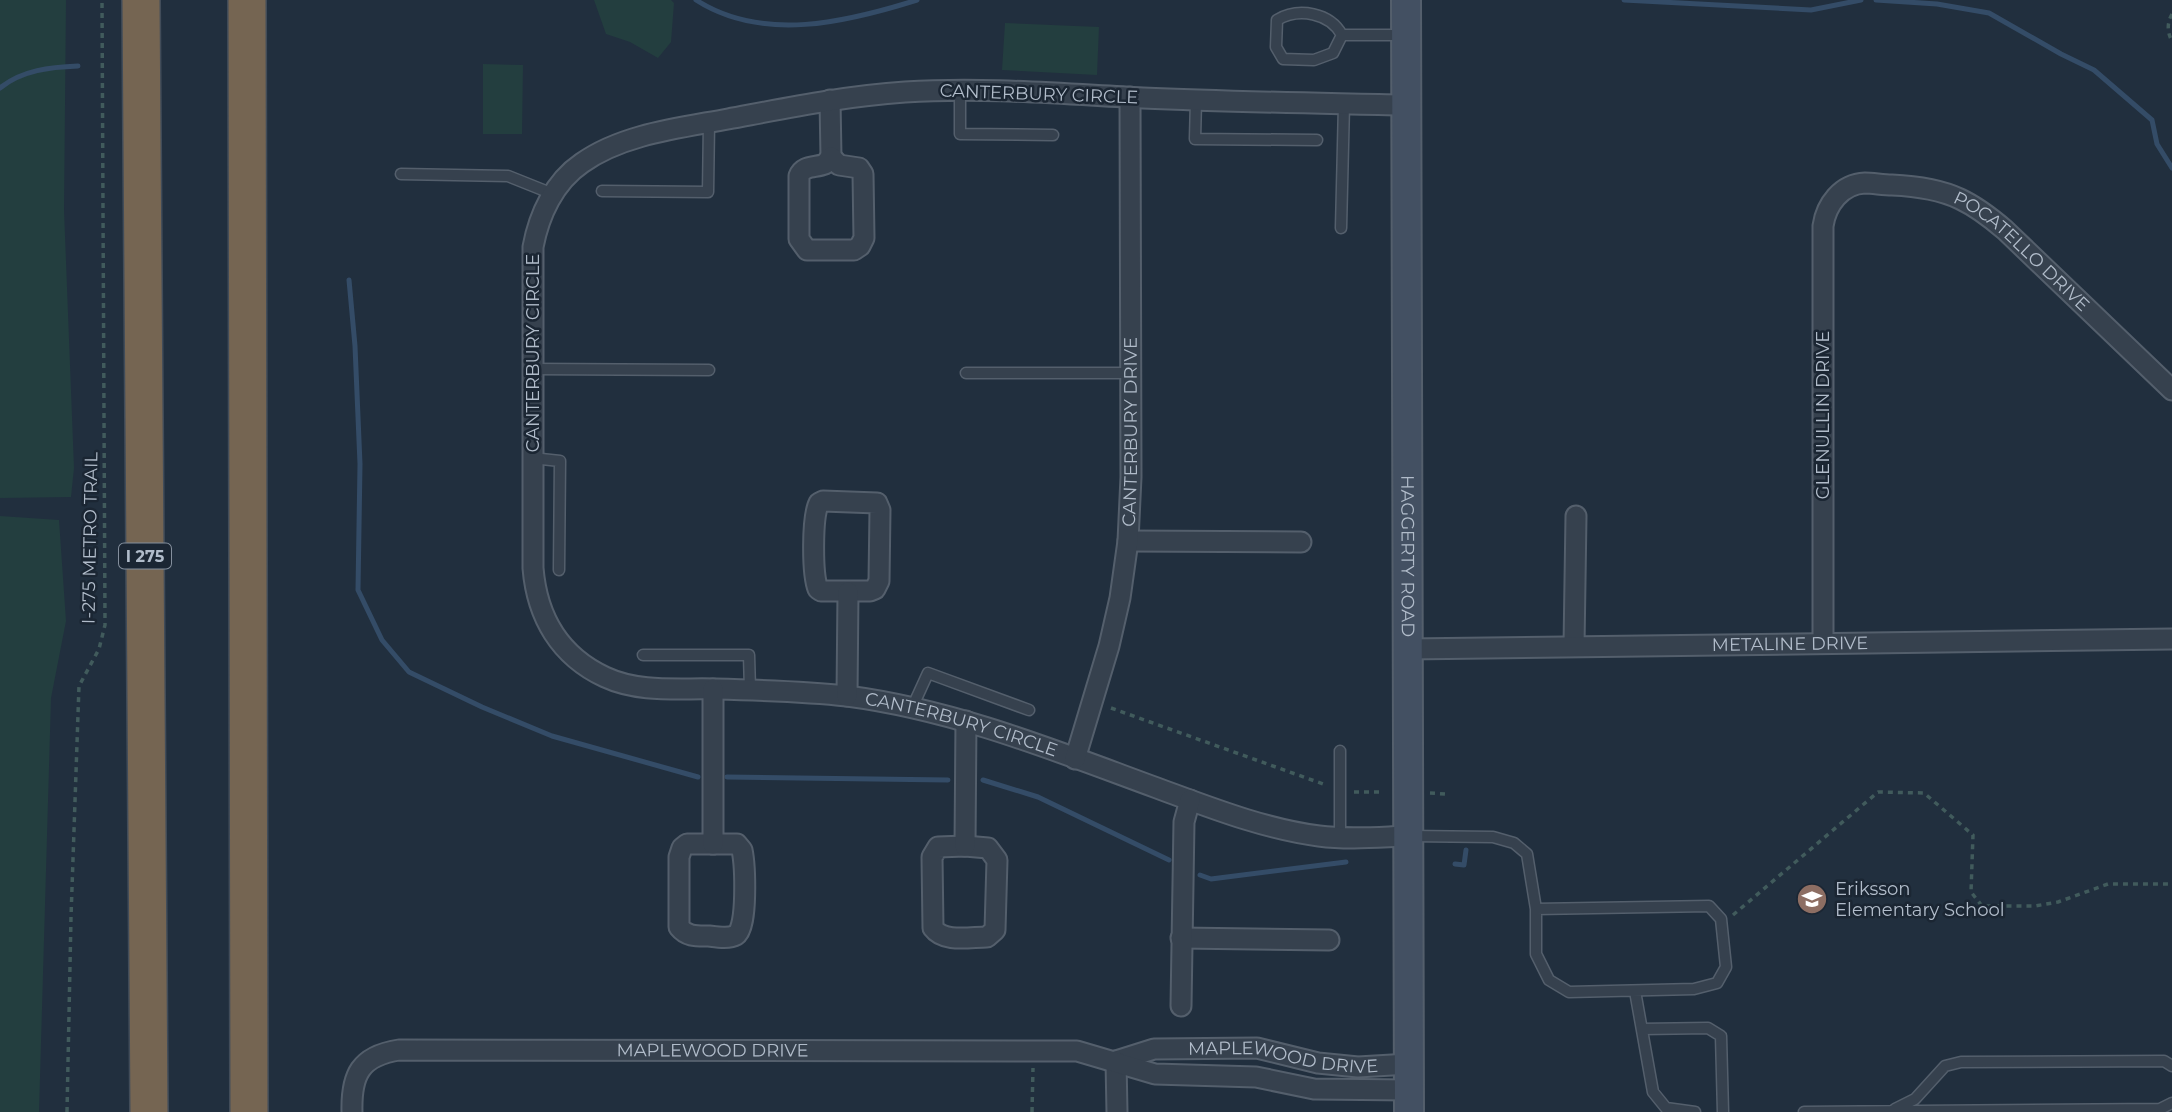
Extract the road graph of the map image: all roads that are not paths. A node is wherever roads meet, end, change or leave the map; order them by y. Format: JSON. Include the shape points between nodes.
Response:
{"nodes":[{"id":1,"x":141,"y":0,"type":"edge"},
{"id":2,"x":247,"y":0,"type":"edge"},
{"id":3,"x":1406,"y":0,"type":"edge"},
{"id":4,"x":1406,"y":34,"type":"junction"},
{"id":5,"x":1342,"y":35,"type":"junction"},
{"id":6,"x":960,"y":90,"type":"junction"},
{"id":7,"x":1130,"y":97,"type":"junction"},
{"id":8,"x":830,"y":100,"type":"junction"},
{"id":9,"x":1196,"y":100,"type":"junction"},
{"id":10,"x":1344,"y":104,"type":"junction"},
{"id":11,"x":1406,"y":106,"type":"junction"},
{"id":12,"x":709,"y":123,"type":"junction"},
{"id":13,"x":1053,"y":135,"type":"dead end"},
{"id":14,"x":1317,"y":140,"type":"dead end"},
{"id":15,"x":831,"y":157,"type":"junction"},
{"id":16,"x":401,"y":174,"type":"dead end"},
{"id":17,"x":602,"y":191,"type":"dead end"},
{"id":18,"x":1841,"y":192,"type":"joint"},
{"id":19,"x":553,"y":194,"type":"junction"},
{"id":20,"x":1341,"y":229,"type":"dead end"},
{"id":21,"x":532,"y":369,"type":"junction"},
{"id":22,"x":709,"y":370,"type":"dead end"},
{"id":23,"x":966,"y":373,"type":"dead end"},
{"id":24,"x":1131,"y":373,"type":"junction"},
{"id":25,"x":2172,"y":390,"type":"edge"},
{"id":26,"x":532,"y":458,"type":"junction"},
{"id":27,"x":1576,"y":516,"type":"dead end"},
{"id":28,"x":1128,"y":541,"type":"junction"},
{"id":29,"x":1301,"y":542,"type":"dead end"},
{"id":30,"x":559,"y":570,"type":"dead end"},
{"id":31,"x":848,"y":592,"type":"junction"},
{"id":32,"x":2172,"y":639,"type":"edge"},
{"id":33,"x":1823,"y":643,"type":"junction"},
{"id":34,"x":1574,"y":646,"type":"junction"},
{"id":35,"x":1408,"y":649,"type":"junction"},
{"id":36,"x":643,"y":655,"type":"dead end"},
{"id":37,"x":713,"y":689,"type":"junction"},
{"id":38,"x":750,"y":690,"type":"junction"},
{"id":39,"x":847,"y":696,"type":"junction"},
{"id":40,"x":912,"y":708,"type":"junction"},
{"id":41,"x":1029,"y":710,"type":"dead end"},
{"id":42,"x":966,"y":721,"type":"junction"},
{"id":43,"x":1340,"y":751,"type":"dead end"},
{"id":44,"x":1075,"y":758,"type":"junction"},
{"id":45,"x":1189,"y":800,"type":"junction"},
{"id":46,"x":1409,"y":836,"type":"junction"},
{"id":47,"x":1340,"y":838,"type":"junction"},
{"id":48,"x":713,"y":844,"type":"junction"},
{"id":49,"x":965,"y":845,"type":"junction"},
{"id":50,"x":1536,"y":909,"type":"junction"},
{"id":51,"x":1181,"y":938,"type":"junction"},
{"id":52,"x":1329,"y":940,"type":"dead end"},
{"id":53,"x":1635,"y":991,"type":"junction"},
{"id":54,"x":1181,"y":1006,"type":"dead end"},
{"id":55,"x":1642,"y":1029,"type":"junction"},
{"id":56,"x":1116,"y":1061,"type":"junction"},
{"id":57,"x":2172,"y":1066,"type":"edge"},
{"id":58,"x":1409,"y":1088,"type":"edge"},
{"id":59,"x":2172,"y":1103,"type":"edge"},
{"id":60,"x":1891,"y":1111,"type":"edge"},
{"id":61,"x":149,"y":1112,"type":"edge"},
{"id":62,"x":249,"y":1112,"type":"edge"},
{"id":63,"x":352,"y":1112,"type":"edge"},
{"id":64,"x":1116,"y":1112,"type":"edge"},
{"id":65,"x":1695,"y":1112,"type":"edge"},
{"id":66,"x":1723,"y":1112,"type":"edge"},
{"id":67,"x":1804,"y":1112,"type":"edge"}],
"edges":[{"from":1,"to":61,"type":"highway","number":"I 275"},
{"from":2,"to":62,"type":"highway"},
{"from":3,"to":4,"type":"main road","name":"HAGGERTY ROAD"},
{"from":4,"to":5,"type":"lane"},
{"from":4,"to":11,"type":"main road","name":"HAGGERTY ROAD"},
{"from":5,"to":5,"type":"lane","via":[[1333,53],[1314,60],[1283,59],[1276,47],[1277,20],[1285,15],[1319,15],[1336,23]]},
{"from":6,"to":7,"type":"street","name":"CANTERBURY CIRCLE"},
{"from":6,"to":8,"type":"street","name":"CANTERBURY CIRCLE"},
{"from":6,"to":13,"type":"lane","via":[[960,134]]},
{"from":7,"to":9,"type":"street","name":"CANTERBURY CIRCLE"},
{"from":7,"to":24,"type":"street","name":"CANTERBURY DRIVE"},
{"from":8,"to":12,"type":"street","name":"CANTERBURY CIRCLE"},
{"from":8,"to":15,"type":"street"},
{"from":9,"to":10,"type":"street","name":"CANTERBURY CIRCLE"},
{"from":9,"to":14,"type":"lane","via":[[1195,139]]},
{"from":10,"to":11,"type":"street","name":"CANTERBURY CIRCLE"},
{"from":10,"to":20,"type":"lane"},
{"from":11,"to":35,"type":"main road","name":"HAGGERTY ROAD"},
{"from":12,"to":17,"type":"lane","via":[[708,192]]},
{"from":12,"to":19,"type":"street","name":"CANTERBURY CIRCLE","via":[[610,147],[580,164]]},
{"from":15,"to":15,"type":"street","via":[[825,164],[801,171],[800,243],[807,250],[854,250],[864,238],[863,174]]},
{"from":16,"to":19,"type":"lane","via":[[508,176]]},
{"from":18,"to":25,"type":"street","name":"POCATELLO DRIVE","via":[[1865,183],[1911,186],[1959,199],[1982,211]]},
{"from":18,"to":33,"type":"street","name":"GLENULLIN DRIVE","via":[[1828,208],[1823,226]]},
{"from":19,"to":21,"type":"street","name":"CANTERBURY CIRCLE","via":[[533,247]]},
{"from":21,"to":22,"type":"lane"},
{"from":21,"to":26,"type":"street","name":"CANTERBURY CIRCLE"},
{"from":23,"to":24,"type":"lane"},
{"from":24,"to":28,"type":"street","name":"CANTERBURY DRIVE"},
{"from":26,"to":30,"type":"lane","via":[[560,461]]},
{"from":26,"to":37,"type":"street","name":"CANTERBURY CIRCLE","via":[[534,586],[555,637],[579,660],[617,682],[645,688]]},
{"from":27,"to":34,"type":"street"},
{"from":28,"to":29,"type":"street"},
{"from":28,"to":44,"type":"street","name":"CANTERBURY DRIVE","via":[[1109,646]]},
{"from":31,"to":31,"type":"street","via":[[821,591],[816,584],[815,514],[823,501],[872,501],[880,509],[878,585],[870,591]]},
{"from":31,"to":39,"type":"street"},
{"from":32,"to":33,"type":"street","name":"METALINE DRIVE"},
{"from":33,"to":34,"type":"street","name":"METALINE DRIVE"},
{"from":34,"to":35,"type":"street","name":"METALINE DRIVE"},
{"from":35,"to":46,"type":"main road","name":"HAGGERTY ROAD"},
{"from":36,"to":38,"type":"lane","via":[[749,655]]},
{"from":37,"to":38,"type":"street","name":"CANTERBURY CIRCLE"},
{"from":37,"to":48,"type":"street"},
{"from":38,"to":39,"type":"street","name":"CANTERBURY CIRCLE"},
{"from":39,"to":40,"type":"street","name":"CANTERBURY CIRCLE"},
{"from":40,"to":41,"type":"lane","via":[[928,674]]},
{"from":40,"to":42,"type":"street","name":"CANTERBURY CIRCLE"},
{"from":42,"to":44,"type":"street","name":"CANTERBURY CIRCLE"},
{"from":42,"to":49,"type":"street"},
{"from":43,"to":47,"type":"lane"},
{"from":44,"to":45,"type":"street","name":"CANTERBURY CIRCLE"},
{"from":45,"to":47,"type":"street","name":"CANTERBURY CIRCLE","via":[[1290,831]]},
{"from":45,"to":51,"type":"street","via":[[1184,822]]},
{"from":46,"to":47,"type":"street","name":"CANTERBURY CIRCLE"},
{"from":46,"to":50,"type":"lane","via":[[1493,837],[1514,843],[1527,854]]},
{"from":46,"to":58,"type":"main road","name":"HAGGERTY ROAD"},
{"from":48,"to":48,"type":"street","via":[[687,844],[679,857],[679,927],[691,936],[731,936],[742,929],[742,850],[737,844]]},
{"from":49,"to":49,"type":"street","via":[[934,851],[933,928],[944,937],[987,937],[995,930],[997,860],[988,848]]},
{"from":50,"to":53,"type":"lane","via":[[1536,954],[1549,981],[1569,992]]},
{"from":50,"to":53,"type":"lane","via":[[1709,906],[1721,919],[1726,967],[1717,983],[1694,989]]},
{"from":51,"to":52,"type":"street"},
{"from":51,"to":54,"type":"street"},
{"from":53,"to":55,"type":"lane"},
{"from":55,"to":65,"type":"lane","via":[[1653,1092],[1666,1108]]},
{"from":55,"to":66,"type":"lane","via":[[1708,1028],[1721,1036]]},
{"from":56,"to":58,"type":"street","name":"MAPLEWOOD DRIVE","via":[[1155,1074],[1256,1077],[1314,1089]]},
{"from":56,"to":58,"type":"street","name":"MAPLEWOOD DRIVE","via":[[1154,1049],[1257,1048],[1358,1067]]},
{"from":56,"to":63,"type":"street","name":"MAPLEWOOD DRIVE","via":[[1077,1051],[399,1050],[372,1058],[362,1068],[351,1088]]},
{"from":56,"to":64,"type":"street"},
{"from":57,"to":60,"type":"lane","via":[[2164,1061],[1961,1062],[1945,1066],[1915,1099]]},
{"from":59,"to":60,"type":"lane","via":[[2160,1109]]},
{"from":60,"to":67,"type":"lane"}]}
